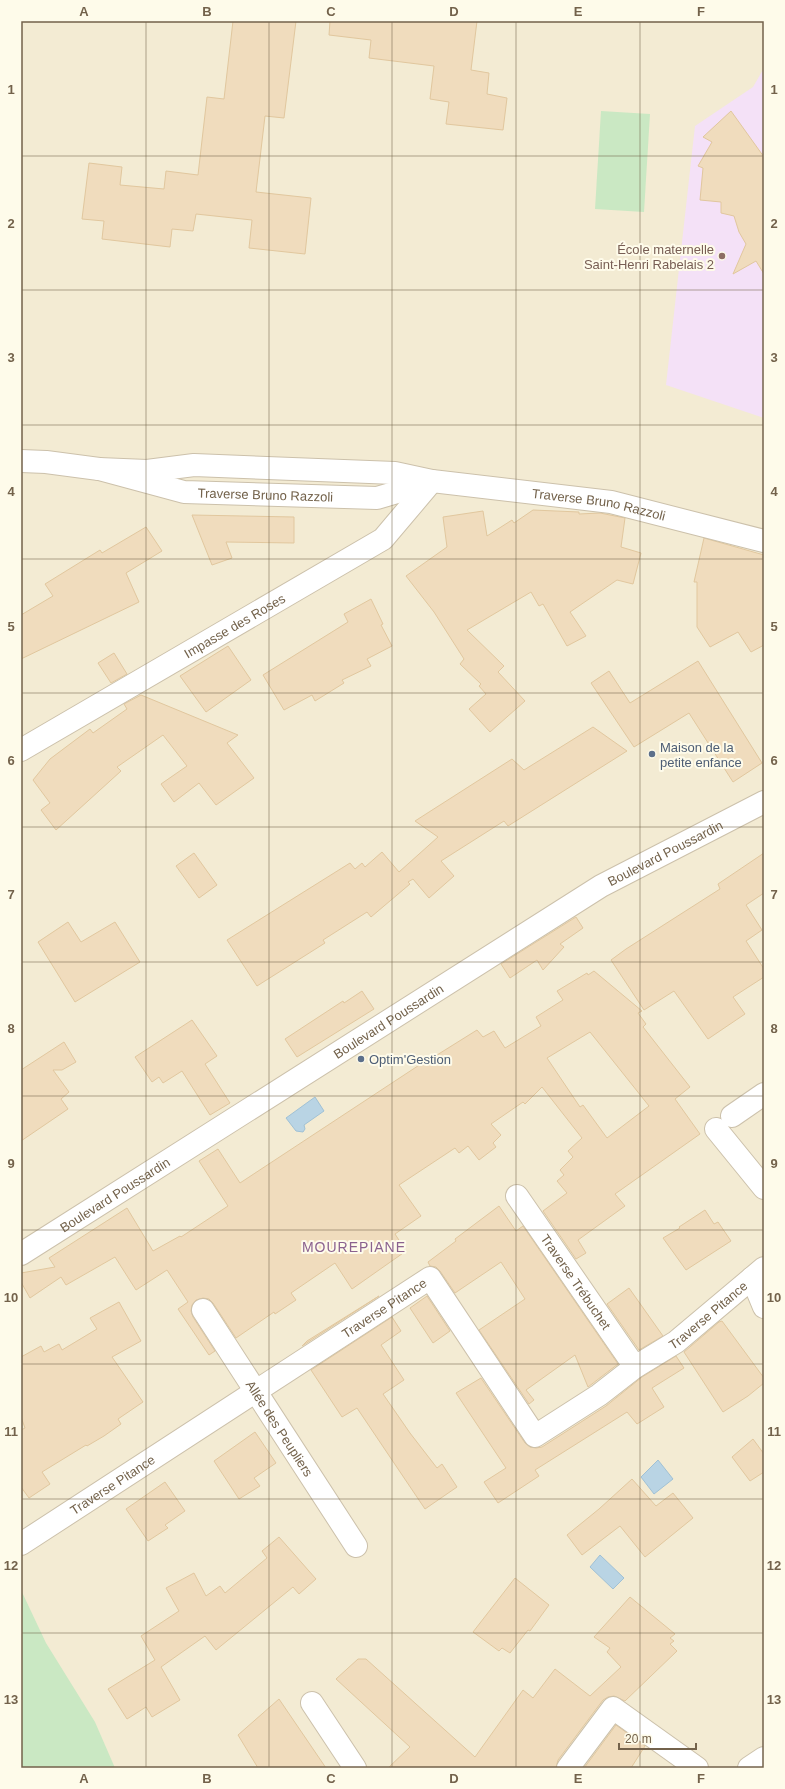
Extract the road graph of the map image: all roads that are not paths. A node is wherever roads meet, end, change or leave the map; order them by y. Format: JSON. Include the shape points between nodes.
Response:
{"nodes":[{"id":1,"x":21,"y":461,"type":"edge"},
{"id":2,"x":432,"y":481,"type":"junction"},
{"id":3,"x":764,"y":541,"type":"edge"},
{"id":4,"x":21,"y":750,"type":"edge"},
{"id":5,"x":764,"y":802,"type":"edge"},
{"id":6,"x":764,"y":1094,"type":"edge"},
{"id":7,"x":764,"y":1188,"type":"edge"},
{"id":8,"x":518,"y":1196,"type":"dead end"},
{"id":9,"x":21,"y":1254,"type":"edge"},
{"id":10,"x":758,"y":1273,"type":"edge"},
{"id":11,"x":764,"y":1307,"type":"edge"},
{"id":12,"x":204,"y":1310,"type":"dead end"},
{"id":13,"x":635,"y":1367,"type":"junction"},
{"id":14,"x":257,"y":1391,"type":"junction"},
{"id":15,"x":21,"y":1544,"type":"edge"},
{"id":16,"x":356,"y":1546,"type":"dead end"},
{"id":17,"x":312,"y":1703,"type":"dead end"},
{"id":18,"x":764,"y":1758,"type":"edge"},
{"id":19,"x":355,"y":1768,"type":"edge"},
{"id":20,"x":568,"y":1768,"type":"edge"},
{"id":21,"x":697,"y":1768,"type":"edge"},
{"id":22,"x":748,"y":1768,"type":"edge"}],
"edges":[{"from":1,"to":2,"type":"street","name":"Traverse Bruno Razzoli","via":[[99,469],[184,492],[377,498]]},
{"from":2,"to":3,"type":"street","name":"Traverse Bruno Razzoli","via":[[611,502]]},
{"from":2,"to":4,"type":"street","name":"Impasse des Roses","via":[[383,539]]},
{"from":5,"to":9,"type":"street","name":"Boulevard Poussardin","via":[[601,886]]},
{"from":6,"to":7,"type":"street","via":[[724,1122]]},
{"from":8,"to":13,"type":"street","name":"Traverse Trébuchet"},
{"from":10,"to":11,"type":"street"},
{"from":10,"to":13,"type":"street","name":"Traverse Pitance","via":[[676,1342]]},
{"from":12,"to":14,"type":"street","name":"Allée des Peupliers"},
{"from":13,"to":14,"type":"street","name":"Traverse Pitance","via":[[599,1395],[535,1436],[430,1278]]},
{"from":14,"to":15,"type":"street","name":"Traverse Pitance"},
{"from":14,"to":16,"type":"street","name":"Allée des Peupliers"},
{"from":17,"to":19,"type":"street"},
{"from":18,"to":22,"type":"street"},
{"from":20,"to":21,"type":"street","via":[[613,1708]]}]}
